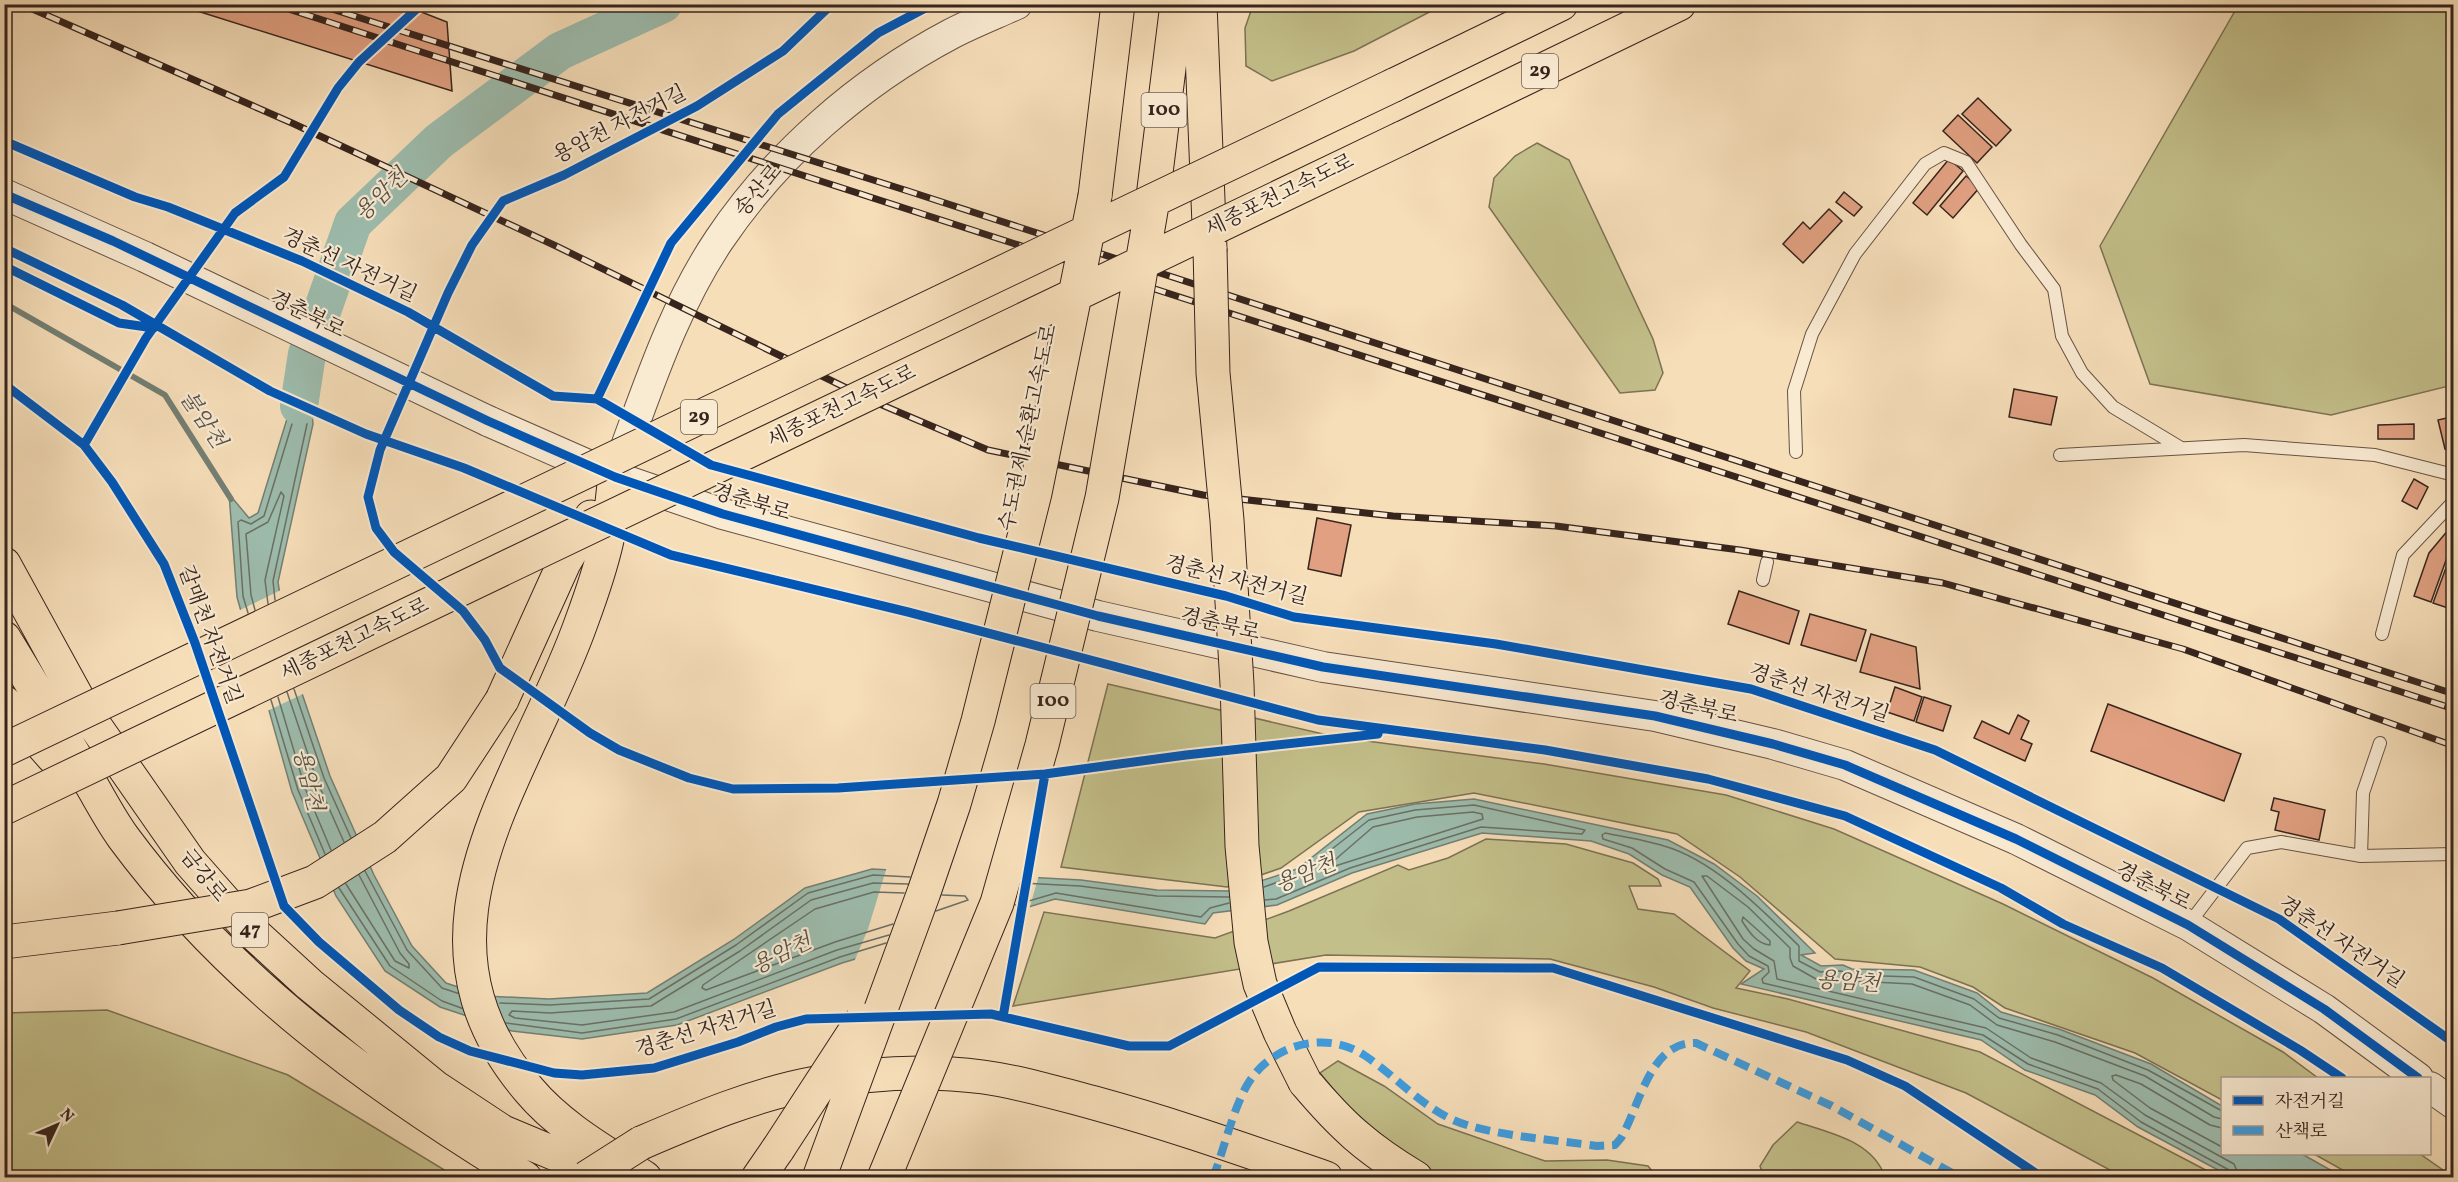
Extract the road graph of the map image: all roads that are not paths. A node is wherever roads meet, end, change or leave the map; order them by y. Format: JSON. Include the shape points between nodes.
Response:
{"nodes":[{"id":1,"x":1017,"y":4,"type":"edge"},
{"id":2,"x":1118,"y":4,"type":"edge"},
{"id":3,"x":1561,"y":4,"type":"edge"},
{"id":4,"x":1679,"y":4,"type":"edge"},
{"id":5,"x":1184,"y":8,"type":"edge"},
{"id":6,"x":4,"y":194,"type":"edge"},
{"id":7,"x":2181,"y":448,"type":"junction"},
{"id":8,"x":1796,"y":452,"type":"dead end"},
{"id":9,"x":2060,"y":455,"type":"dead end"},
{"id":10,"x":2454,"y":475,"type":"edge"},
{"id":11,"x":615,"y":477,"type":"junction"},
{"id":12,"x":2454,"y":501,"type":"edge"},
{"id":13,"x":1767,"y":562,"type":"dead end"},
{"id":14,"x":4,"y":564,"type":"edge"},
{"id":15,"x":1763,"y":580,"type":"dead end"},
{"id":16,"x":2382,"y":634,"type":"dead end"},
{"id":17,"x":4,"y":638,"type":"edge"},
{"id":18,"x":4,"y":702,"type":"edge"},
{"id":19,"x":2380,"y":743,"type":"dead end"},
{"id":20,"x":4,"y":750,"type":"edge"},
{"id":21,"x":4,"y":808,"type":"edge"},
{"id":22,"x":122,"y":836,"type":"junction"},
{"id":23,"x":2454,"y":854,"type":"edge"},
{"id":24,"x":2361,"y":856,"type":"junction"},
{"id":25,"x":2188,"y":925,"type":"junction"},
{"id":26,"x":4,"y":942,"type":"edge"},
{"id":27,"x":893,"y":973,"type":"junction"},
{"id":28,"x":2417,"y":1077,"type":"edge"},
{"id":29,"x":2431,"y":1088,"type":"edge"},
{"id":30,"x":2454,"y":1104,"type":"edge"},
{"id":31,"x":525,"y":1178,"type":"edge"},
{"id":32,"x":586,"y":1178,"type":"edge"},
{"id":33,"x":613,"y":1178,"type":"edge"},
{"id":34,"x":645,"y":1178,"type":"edge"},
{"id":35,"x":758,"y":1178,"type":"edge"},
{"id":36,"x":819,"y":1178,"type":"edge"},
{"id":37,"x":884,"y":1178,"type":"edge"},
{"id":38,"x":1326,"y":1178,"type":"edge"},
{"id":39,"x":1416,"y":1178,"type":"edge"}],
"edges":[{"from":1,"to":11,"type":"street","name":"송산로","via":[[951,34],[838,109],[758,190],[718,241],[681,308]]},
{"from":2,"to":27,"type":"highway","name":"수도권제1순환고속도로","bridge":true,"via":[[1095,196],[1035,493],[954,804]]},
{"from":3,"to":20,"type":"highway","number":"29","bridge":true},
{"from":4,"to":21,"type":"highway","name":"세종포천고속도로","number":"29","bridge":true},
{"from":5,"to":37,"type":"highway","number":"100","bridge":true,"via":[[1102,498],[1042,745],[997,903]]},
{"from":5,"to":39,"type":"highway","bridge":true,"via":[[1210,249],[1213,373],[1227,520],[1242,846],[1251,942],[1260,984],[1305,1082],[1338,1121],[1376,1154]]},
{"from":6,"to":11,"type":"street","name":"경춘북로","bridge":true},
{"from":7,"to":8,"type":"lane","via":[[2113,407],[2082,373],[2062,336],[2054,289],[1966,162],[1944,153],[1925,164],[1855,254],[1812,334],[1794,391]]},
{"from":7,"to":9,"type":"lane"},
{"from":7,"to":10,"type":"lane","via":[[2244,445],[2375,455]]},
{"from":11,"to":25,"type":"street","name":"경춘북로","via":[[723,514],[1098,615],[1323,667],[1655,716],[1773,744],[1845,765],[2016,839]]},
{"from":11,"to":26,"type":"highway","bridge":true,"via":[[564,563],[502,700],[451,778],[385,837],[315,882],[251,906]]},
{"from":11,"to":34,"type":"highway","via":[[607,541],[581,623],[487,838],[472,892],[470,943],[472,985],[483,1018],[529,1091],[574,1131]]},
{"from":12,"to":16,"type":"lane","via":[[2403,555]]},
{"from":13,"to":15,"type":"lane"},
{"from":14,"to":33,"type":"highway","name":"금강로","number":"47","via":[[84,710],[190,861],[249,929],[309,984],[435,1087],[503,1132]]},
{"from":17,"to":22,"type":"highway","name":"금강로","number":"47"},
{"from":18,"to":22,"type":"highway"},
{"from":19,"to":24,"type":"lane","via":[[2363,793]]},
{"from":22,"to":31,"type":"highway","name":"금강로","number":"47","via":[[234,964],[323,1043],[431,1120]]},
{"from":23,"to":24,"type":"lane"},
{"from":24,"to":25,"type":"lane","via":[[2281,842],[2247,848]]},
{"from":25,"to":28,"type":"street","name":"경춘북로","via":[[2324,1009]]},
{"from":27,"to":35,"type":"highway","bridge":true},
{"from":27,"to":36,"type":"highway","name":"수도권제1순환고속도로","bridge":true},
{"from":29,"to":30,"type":"street"},
{"from":32,"to":38,"type":"highway","bridge":true,"via":[[641,1143],[764,1095],[816,1083],[939,1075],[982,1077],[1075,1098]]}]}
